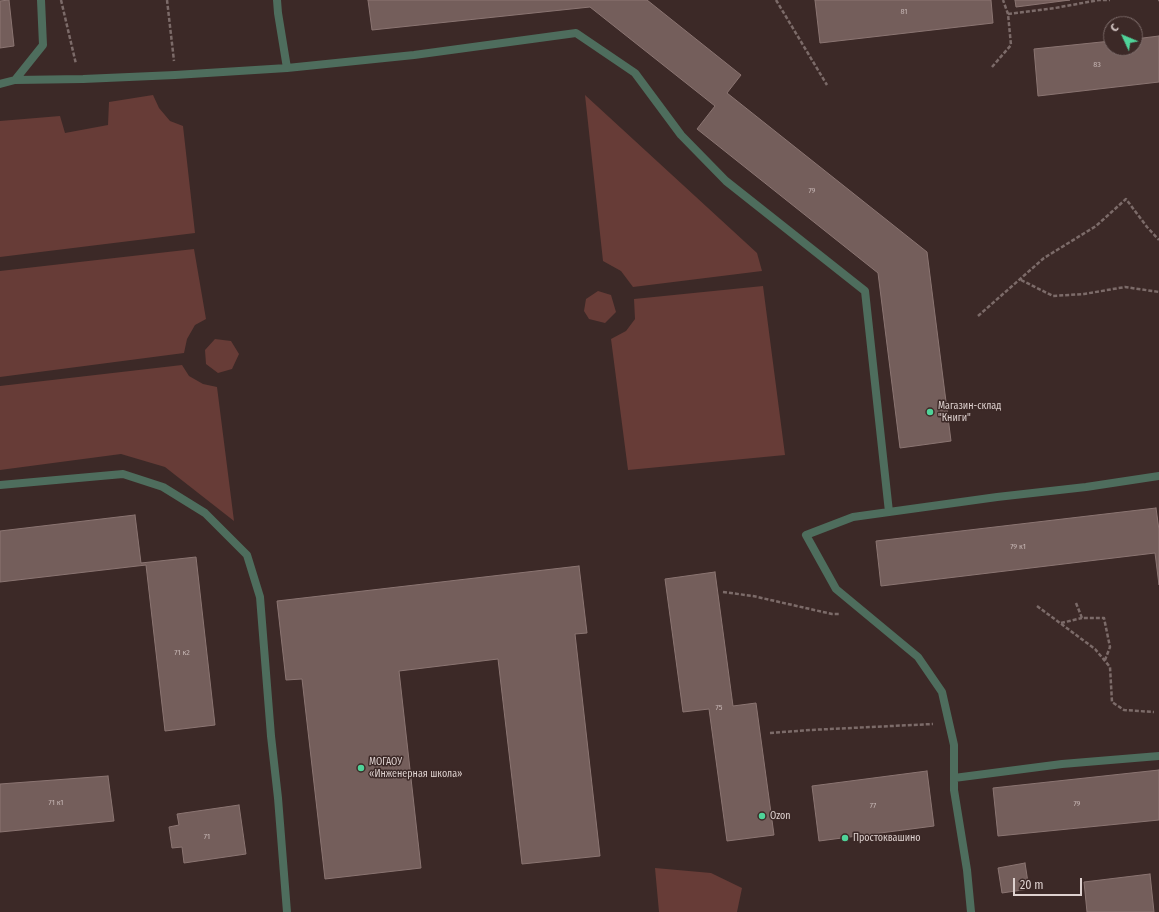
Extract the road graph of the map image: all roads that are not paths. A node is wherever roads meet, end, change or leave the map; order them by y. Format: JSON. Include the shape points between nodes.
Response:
{"nodes":[{"id":1,"x":41,"y":0,"type":"edge"},
{"id":2,"x":277,"y":0,"type":"edge"},
{"id":3,"x":287,"y":68,"type":"junction"},
{"id":4,"x":15,"y":80,"type":"junction"},
{"id":5,"x":0,"y":84,"type":"edge"},
{"id":6,"x":1159,"y":476,"type":"edge"},
{"id":7,"x":0,"y":485,"type":"edge"},
{"id":8,"x":890,"y":512,"type":"junction"},
{"id":9,"x":1159,"y":756,"type":"edge"},
{"id":10,"x":954,"y":778,"type":"junction"},
{"id":11,"x":287,"y":912,"type":"edge"},
{"id":12,"x":971,"y":912,"type":"edge"}],
"edges":[{"from":1,"to":4,"type":"lane","via":[[44,46]]},
{"from":2,"to":3,"type":"lane"},
{"from":3,"to":4,"type":"lane","via":[[176,75]]},
{"from":3,"to":8,"type":"lane","via":[[414,55],[576,33],[635,73],[681,135],[726,181],[865,291]]},
{"from":4,"to":5,"type":"lane"},
{"from":6,"to":8,"type":"lane"},
{"from":7,"to":11,"type":"lane","via":[[123,474],[163,487],[205,513],[247,555],[260,597]]},
{"from":8,"to":10,"type":"lane","via":[[853,517],[806,535],[836,589],[918,657],[942,692],[954,745]]},
{"from":9,"to":10,"type":"lane","via":[[1062,764]]},
{"from":10,"to":12,"type":"lane"}]}
